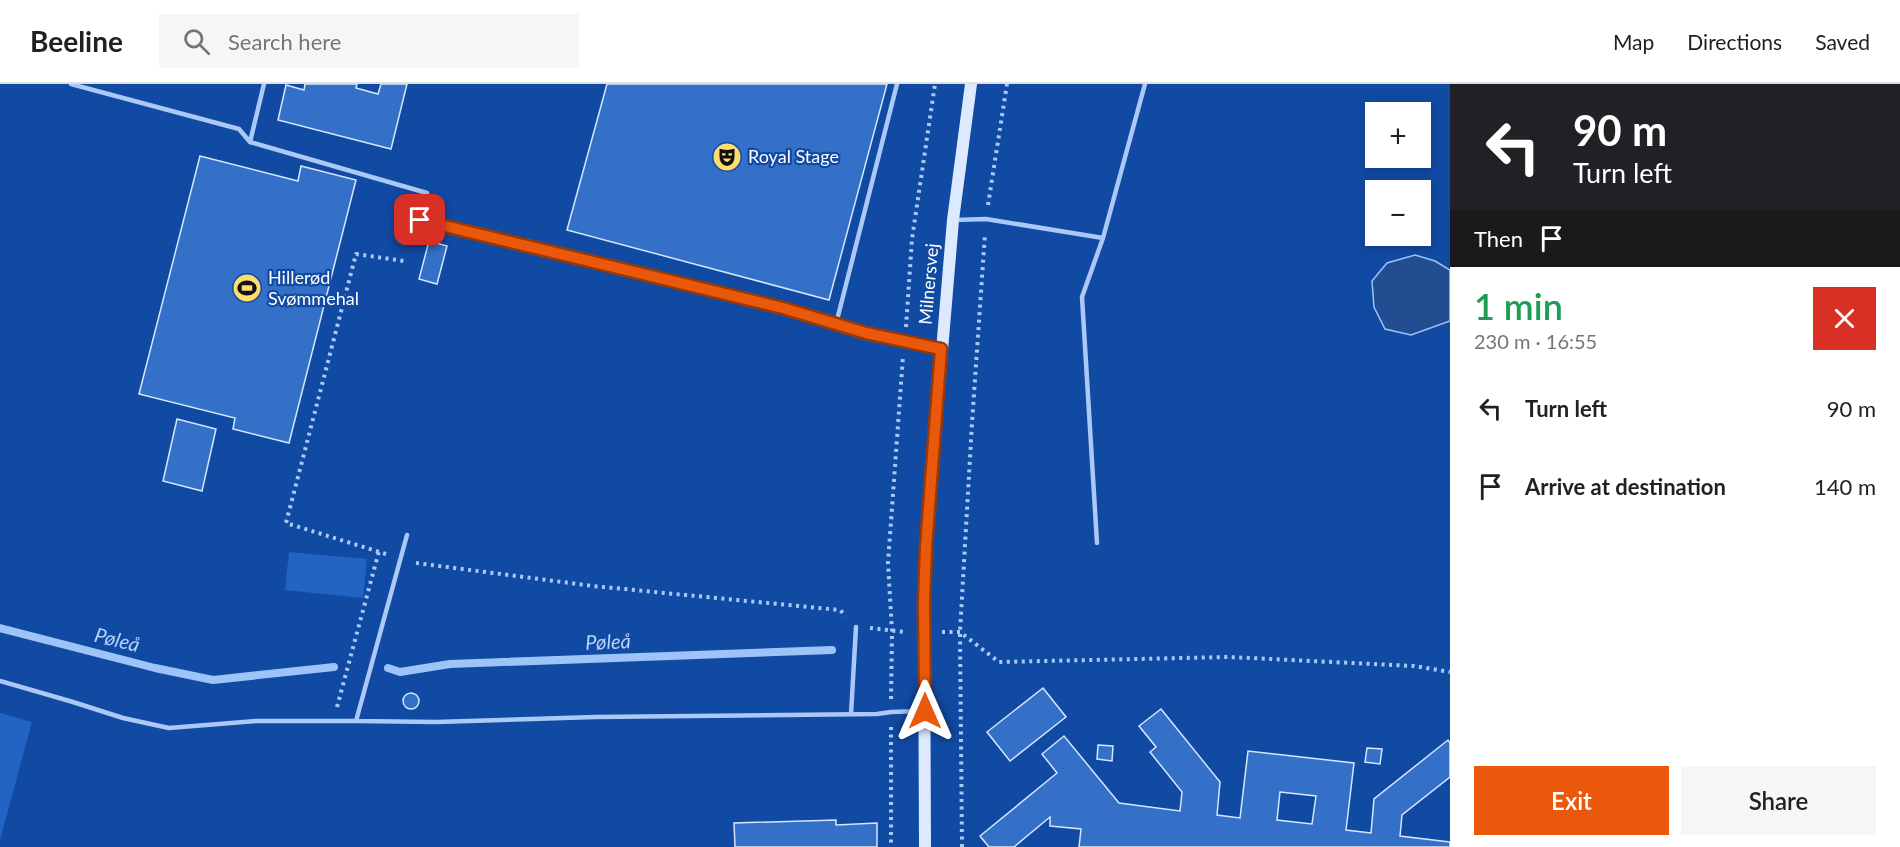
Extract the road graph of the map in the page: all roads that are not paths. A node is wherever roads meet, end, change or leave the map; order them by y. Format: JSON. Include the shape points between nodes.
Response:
{"nodes":[{"id":1,"x":71,"y":84,"type":"edge"},
{"id":2,"x":264,"y":84,"type":"edge"},
{"id":3,"x":897,"y":84,"type":"edge"},
{"id":4,"x":971,"y":84,"type":"edge"},
{"id":5,"x":1144,"y":84,"type":"edge"},
{"id":6,"x":250,"y":142,"type":"junction"},
{"id":7,"x":427,"y":193,"type":"dead end"},
{"id":8,"x":420,"y":220,"type":"dead end"},
{"id":9,"x":953,"y":220,"type":"junction"},
{"id":10,"x":1103,"y":238,"type":"junction"},
{"id":11,"x":836,"y":324,"type":"junction"},
{"id":12,"x":941,"y":349,"type":"junction"},
{"id":13,"x":407,"y":535,"type":"dead end"},
{"id":14,"x":1097,"y":543,"type":"dead end"},
{"id":15,"x":856,"y":627,"type":"road end"},
{"id":16,"x":0,"y":681,"type":"edge"},
{"id":17,"x":925,"y":711,"type":"junction"},
{"id":18,"x":852,"y":714,"type":"junction"},
{"id":19,"x":356,"y":721,"type":"junction"},
{"id":20,"x":925,"y":847,"type":"edge"}],
"edges":[{"from":1,"to":6,"type":"lane","via":[[239,129]]},
{"from":2,"to":6,"type":"lane"},
{"from":3,"to":11,"type":"lane"},
{"from":4,"to":9,"type":"street","name":"Milnersvej"},
{"from":5,"to":10,"type":"lane"},
{"from":6,"to":7,"type":"lane"},
{"from":8,"to":11,"type":"lane"},
{"from":9,"to":10,"type":"lane","via":[[986,219]]},
{"from":9,"to":12,"type":"street","name":"Milnersvej"},
{"from":10,"to":14,"type":"lane","via":[[1082,297]]},
{"from":11,"to":12,"type":"lane"},
{"from":12,"to":17,"type":"street","name":"Milnersvej","via":[[926,549]]},
{"from":13,"to":19,"type":"lane"},
{"from":15,"to":18,"type":"lane"},
{"from":16,"to":19,"type":"lane","via":[[169,728],[256,721]]},
{"from":17,"to":18,"type":"lane"},
{"from":17,"to":20,"type":"street","name":"Milnersvej"},
{"from":18,"to":19,"type":"lane"}]}
